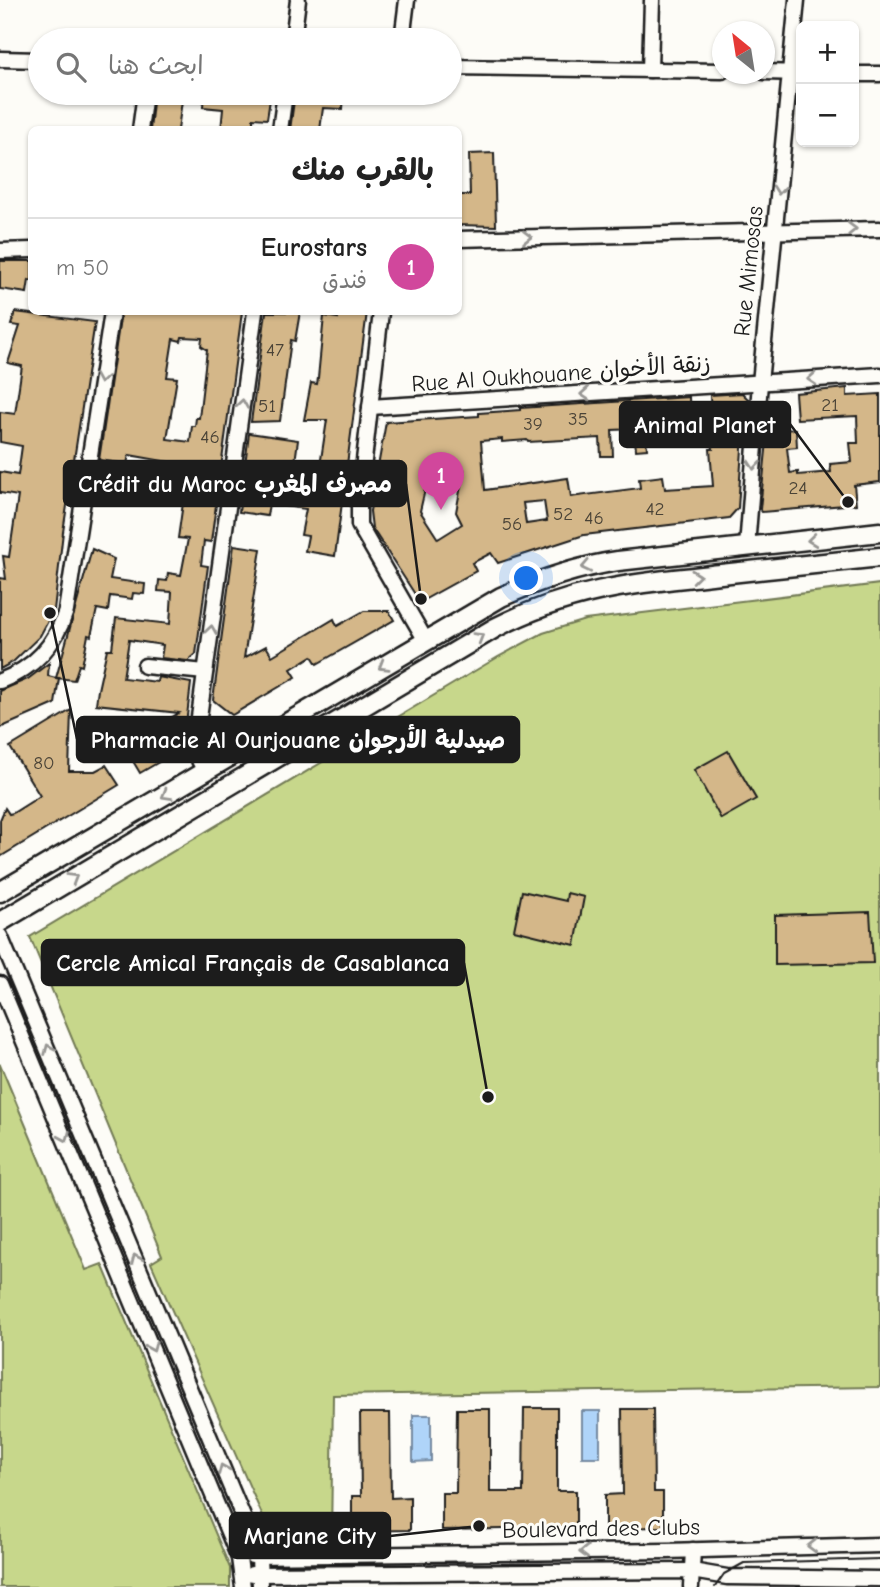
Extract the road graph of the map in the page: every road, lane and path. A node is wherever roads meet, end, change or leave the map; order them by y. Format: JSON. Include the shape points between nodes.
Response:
{"nodes":[{"id":1,"x":298,"y":0,"type":"edge"},
{"id":2,"x":407,"y":0,"type":"edge"},
{"id":3,"x":652,"y":0,"type":"edge"},
{"id":4,"x":797,"y":0,"type":"edge"},
{"id":5,"x":797,"y":21,"type":"edge"},
{"id":6,"x":294,"y":28,"type":"edge"},
{"id":7,"x":404,"y":28,"type":"edge"},
{"id":8,"x":0,"y":59,"type":"edge"},
{"id":9,"x":28,"y":60,"type":"edge"},
{"id":10,"x":462,"y":66,"type":"edge"},
{"id":11,"x":650,"y":70,"type":"junction"},
{"id":12,"x":712,"y":71,"type":"edge"},
{"id":13,"x":775,"y":72,"type":"edge"},
{"id":14,"x":796,"y":73,"type":"edge"},
{"id":15,"x":859,"y":74,"type":"edge"},
{"id":16,"x":880,"y":74,"type":"edge"},
{"id":17,"x":143,"y":105,"type":"edge"},
{"id":18,"x":283,"y":105,"type":"edge"},
{"id":19,"x":141,"y":126,"type":"edge"},
{"id":20,"x":281,"y":126,"type":"edge"},
{"id":21,"x":880,"y":229,"type":"edge"},
{"id":22,"x":775,"y":231,"type":"junction"},
{"id":23,"x":462,"y":239,"type":"edge"},
{"id":24,"x":28,"y":250,"type":"edge"},
{"id":25,"x":0,"y":251,"type":"edge"},
{"id":26,"x":111,"y":315,"type":"edge"},
{"id":27,"x":255,"y":315,"type":"edge"},
{"id":28,"x":381,"y":315,"type":"edge"},
{"id":29,"x":880,"y":375,"type":"edge"},
{"id":30,"x":760,"y":383,"type":"junction"},
{"id":31,"x":370,"y":407,"type":"junction"},
{"id":32,"x":880,"y":533,"type":"edge"},
{"id":33,"x":747,"y":547,"type":"junction"},
{"id":34,"x":880,"y":557,"type":"edge"},
{"id":35,"x":426,"y":641,"type":"junction"},
{"id":36,"x":145,"y":666,"type":"dead end"},
{"id":37,"x":205,"y":672,"type":"junction"},
{"id":38,"x":0,"y":681,"type":"edge"},
{"id":39,"x":205,"y":772,"type":"junction"},
{"id":40,"x":0,"y":892,"type":"edge"},
{"id":41,"x":0,"y":922,"type":"edge"},
{"id":42,"x":0,"y":936,"type":"edge"},
{"id":43,"x":0,"y":984,"type":"edge"},
{"id":44,"x":880,"y":1545,"type":"edge"},
{"id":45,"x":693,"y":1550,"type":"junction"},
{"id":46,"x":259,"y":1555,"type":"junction"},
{"id":47,"x":239,"y":1558,"type":"junction"},
{"id":48,"x":692,"y":1571,"type":"junction"},
{"id":49,"x":259,"y":1580,"type":"edge"},
{"id":50,"x":243,"y":1581,"type":"edge"},
{"id":51,"x":878,"y":1582,"type":"edge"},
{"id":52,"x":691,"y":1587,"type":"edge"}],
"edges":[{"from":1,"to":6,"type":"street"},
{"from":2,"to":7,"type":"street"},
{"from":3,"to":11,"type":"street"},
{"from":4,"to":5,"type":"street","name":"Rue Mimosas"},
{"from":8,"to":9,"type":"street"},
{"from":10,"to":11,"type":"street"},
{"from":11,"to":12,"type":"street"},
{"from":13,"to":14,"type":"street"},
{"from":14,"to":22,"type":"street","name":"Rue Mimosas","one_way":true},
{"from":15,"to":16,"type":"street"},
{"from":17,"to":19,"type":"street"},
{"from":18,"to":20,"type":"street"},
{"from":22,"to":21,"type":"street","one_way":true},
{"from":23,"to":22,"type":"street","one_way":true},
{"from":22,"to":30,"type":"street","name":"Rue Mimosas"},
{"from":24,"to":25,"type":"street"},
{"from":26,"to":38,"type":"street","one_way":true,"via":[[66,611],[43,654],[24,671]]},
{"from":37,"to":27,"type":"street","one_way":true},
{"from":28,"to":31,"type":"street"},
{"from":29,"to":30,"type":"street","name":"Rue Al Oukhouane زنقة الأخوان","one_way":true},
{"from":30,"to":31,"type":"street","name":"Rue Al Oukhouane زنقة الأخوان","one_way":true},
{"from":30,"to":33,"type":"street","name":"Rue Mimosas","one_way":true},
{"from":31,"to":35,"type":"street","via":[[359,525]]},
{"from":32,"to":33,"type":"main road","one_way":true},
{"from":33,"to":35,"type":"main road","one_way":true,"via":[[579,568],[501,597]]},
{"from":41,"to":34,"type":"main road","one_way":true,"via":[[534,609],[629,584]]},
{"from":35,"to":39,"type":"main road","one_way":true},
{"from":36,"to":37,"type":"street"},
{"from":37,"to":39,"type":"street","via":[[195,746]]},
{"from":39,"to":40,"type":"main road","one_way":true},
{"from":46,"to":42,"type":"street","one_way":true},
{"from":43,"to":47,"type":"street","one_way":true},
{"from":44,"to":45,"type":"street","name":"Boulevard des Clubs","one_way":true},
{"from":45,"to":46,"type":"street","name":"Boulevard des Clubs","one_way":true},
{"from":45,"to":48,"type":"street"},
{"from":46,"to":47,"type":"street","name":"Boulevard des Clubs"},
{"from":46,"to":49,"type":"street"},
{"from":47,"to":50,"type":"street"},
{"from":48,"to":49,"type":"street","name":"Boulevard des Clubs"},
{"from":48,"to":51,"type":"street","name":"Boulevard des Clubs","via":[[727,1577]]},
{"from":48,"to":52,"type":"street"},
{"from":49,"to":50,"type":"street","name":"Boulevard des Clubs"}]}
